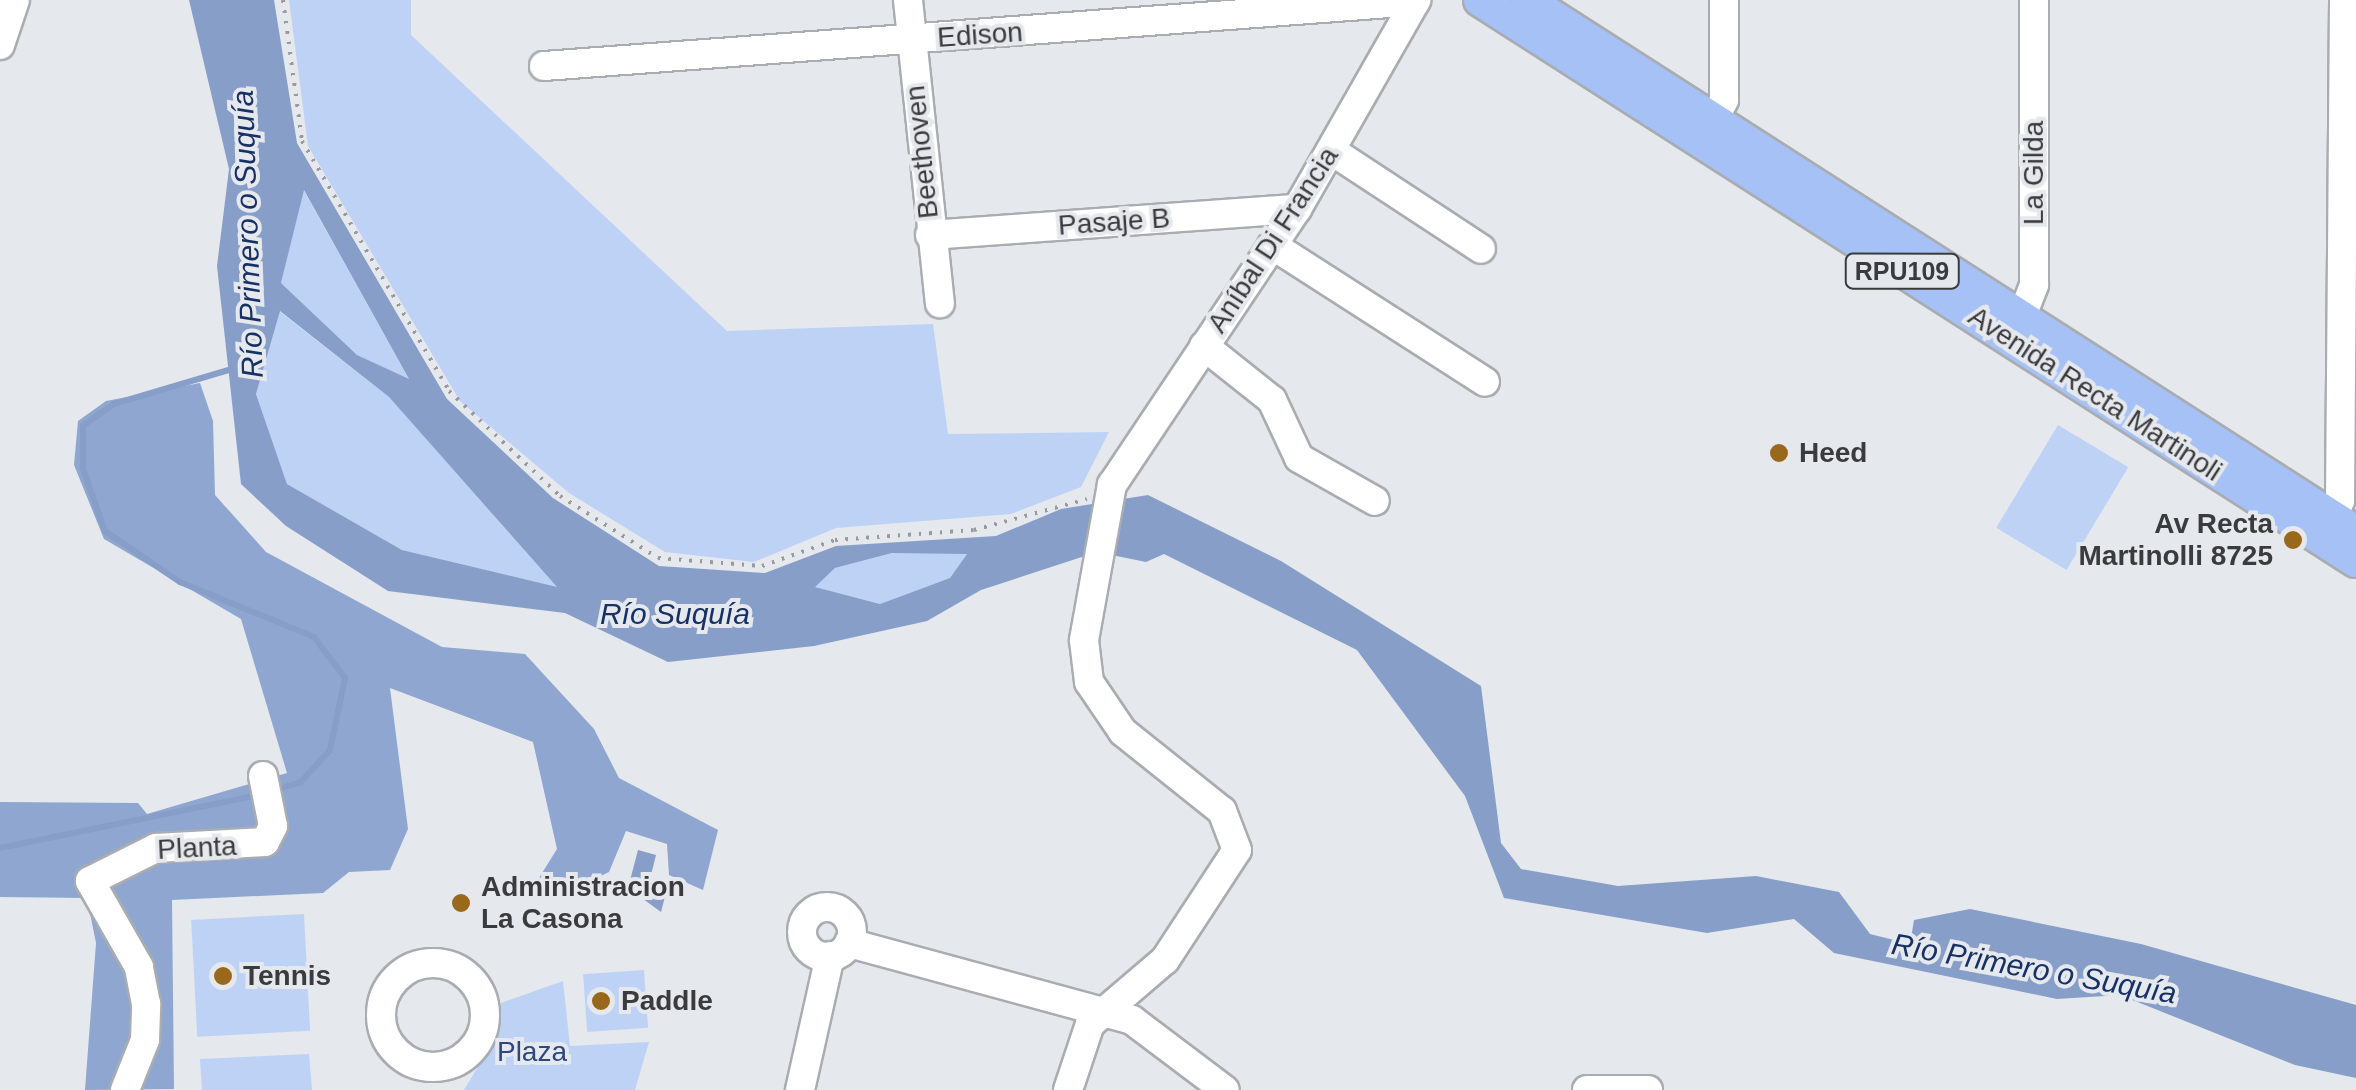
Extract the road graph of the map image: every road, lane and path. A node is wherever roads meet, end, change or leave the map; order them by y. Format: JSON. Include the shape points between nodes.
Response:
{"nodes":[{"id":1,"x":15,"y":0,"type":"edge"},
{"id":2,"x":283,"y":0,"type":"edge"},
{"id":3,"x":908,"y":0,"type":"edge"},
{"id":4,"x":1480,"y":0,"type":"edge"},
{"id":5,"x":1527,"y":0,"type":"edge"},
{"id":6,"x":1724,"y":0,"type":"edge"},
{"id":7,"x":2034,"y":0,"type":"edge"},
{"id":8,"x":2344,"y":0,"type":"edge"},
{"id":9,"x":1416,"y":1,"type":"edge"},
{"id":10,"x":912,"y":41,"type":"junction"},
{"id":11,"x":0,"y":45,"type":"edge"},
{"id":12,"x":544,"y":66,"type":"dead end"},
{"id":13,"x":2349,"y":122,"type":"edge"},
{"id":14,"x":1708,"y":131,"type":"junction"},
{"id":15,"x":1332,"y":151,"type":"junction"},
{"id":16,"x":1297,"y":209,"type":"junction"},
{"id":17,"x":930,"y":235,"type":"junction"},
{"id":18,"x":1272,"y":245,"type":"junction"},
{"id":19,"x":1481,"y":250,"type":"dead end"},
{"id":20,"x":940,"y":303,"type":"dead end"},
{"id":21,"x":2017,"y":330,"type":"junction"},
{"id":22,"x":1204,"y":346,"type":"junction"},
{"id":23,"x":1485,"y":382,"type":"dead end"},
{"id":24,"x":1113,"y":484,"type":"junction"},
{"id":25,"x":1375,"y":501,"type":"dead end"},
{"id":26,"x":2338,"y":531,"type":"edge"},
{"id":27,"x":2356,"y":561,"type":"edge"},
{"id":28,"x":264,"y":778,"type":"dead end"},
{"id":29,"x":1102,"y":1010,"type":"junction"},
{"id":30,"x":399,"y":1056,"type":"junction"},
{"id":31,"x":466,"y":1056,"type":"junction"},
{"id":32,"x":124,"y":1090,"type":"edge"},
{"id":33,"x":426,"y":1090,"type":"edge"},
{"id":34,"x":452,"y":1090,"type":"edge"},
{"id":35,"x":800,"y":1090,"type":"edge"},
{"id":36,"x":1068,"y":1090,"type":"edge"},
{"id":37,"x":1226,"y":1090,"type":"edge"},
{"id":38,"x":1587,"y":1090,"type":"edge"},
{"id":39,"x":1648,"y":1090,"type":"edge"}],
"edges":[{"from":1,"to":11,"type":"street"},
{"from":2,"to":24,"type":"path","via":[[302,141],[449,391],[560,496],[658,558],[762,566],[835,540],[974,530]]},
{"from":3,"to":10,"type":"street","name":"Beethoven"},
{"from":4,"to":14,"type":"main road","name":"Avenida Recta Martinoli","number":"RPU109"},
{"from":5,"to":14,"type":"main road","name":"Avenida Recta Martinoli","number":"RPU109"},
{"from":6,"to":14,"type":"street","via":[[1724,100]]},
{"from":7,"to":21,"type":"street","name":"La Gilda","via":[[2034,285]]},
{"from":8,"to":13,"type":"street"},
{"from":9,"to":10,"type":"street","name":"Edison"},
{"from":9,"to":15,"type":"street","name":"Aníbal Di Francia"},
{"from":10,"to":12,"type":"street","name":"Edison"},
{"from":10,"to":17,"type":"street","name":"Beethoven"},
{"from":13,"to":26,"type":"street"},
{"from":14,"to":21,"type":"main road","name":"Avenida Recta Martinoli","number":"RPU109"},
{"from":15,"to":16,"type":"street","name":"Aníbal Di Francia"},
{"from":15,"to":19,"type":"street"},
{"from":16,"to":17,"type":"street","name":"Pasaje B"},
{"from":16,"to":18,"type":"street","name":"Aníbal Di Francia"},
{"from":17,"to":20,"type":"street","name":"Beethoven"},
{"from":18,"to":22,"type":"street","name":"Aníbal Di Francia"},
{"from":18,"to":23,"type":"street"},
{"from":21,"to":26,"type":"main road","name":"Avenida Recta Martinoli","number":"RPU109"},
{"from":22,"to":24,"type":"street","name":"Aníbal Di Francia"},
{"from":22,"to":25,"type":"street","via":[[1272,400],[1299,458]]},
{"from":24,"to":29,"type":"street","via":[[1084,640],[1088,682],[1107,717],[1222,811],[1237,850],[1165,960]]},
{"from":26,"to":27,"type":"main road","name":"Avenida Recta Martinoli","number":"RPU109"},
{"from":28,"to":32,"type":"street","name":"Planta","via":[[272,806],[265,842],[156,848],[90,881],[139,967],[146,1004],[145,1040]]},
{"from":29,"to":35,"type":"street","via":[[840,950]]},
{"from":29,"to":36,"type":"street","via":[[1084,1032]]},
{"from":29,"to":37,"type":"street","via":[[1154,1033]]},
{"from":30,"to":31,"type":"street","via":[[432,1068]]},
{"from":30,"to":31,"type":"street","via":[[380,1008],[395,978],[425,962],[458,969],[482,994],[484,1028]]},
{"from":30,"to":33,"type":"street"},
{"from":31,"to":34,"type":"street"},
{"from":38,"to":39,"type":"street"}]}
